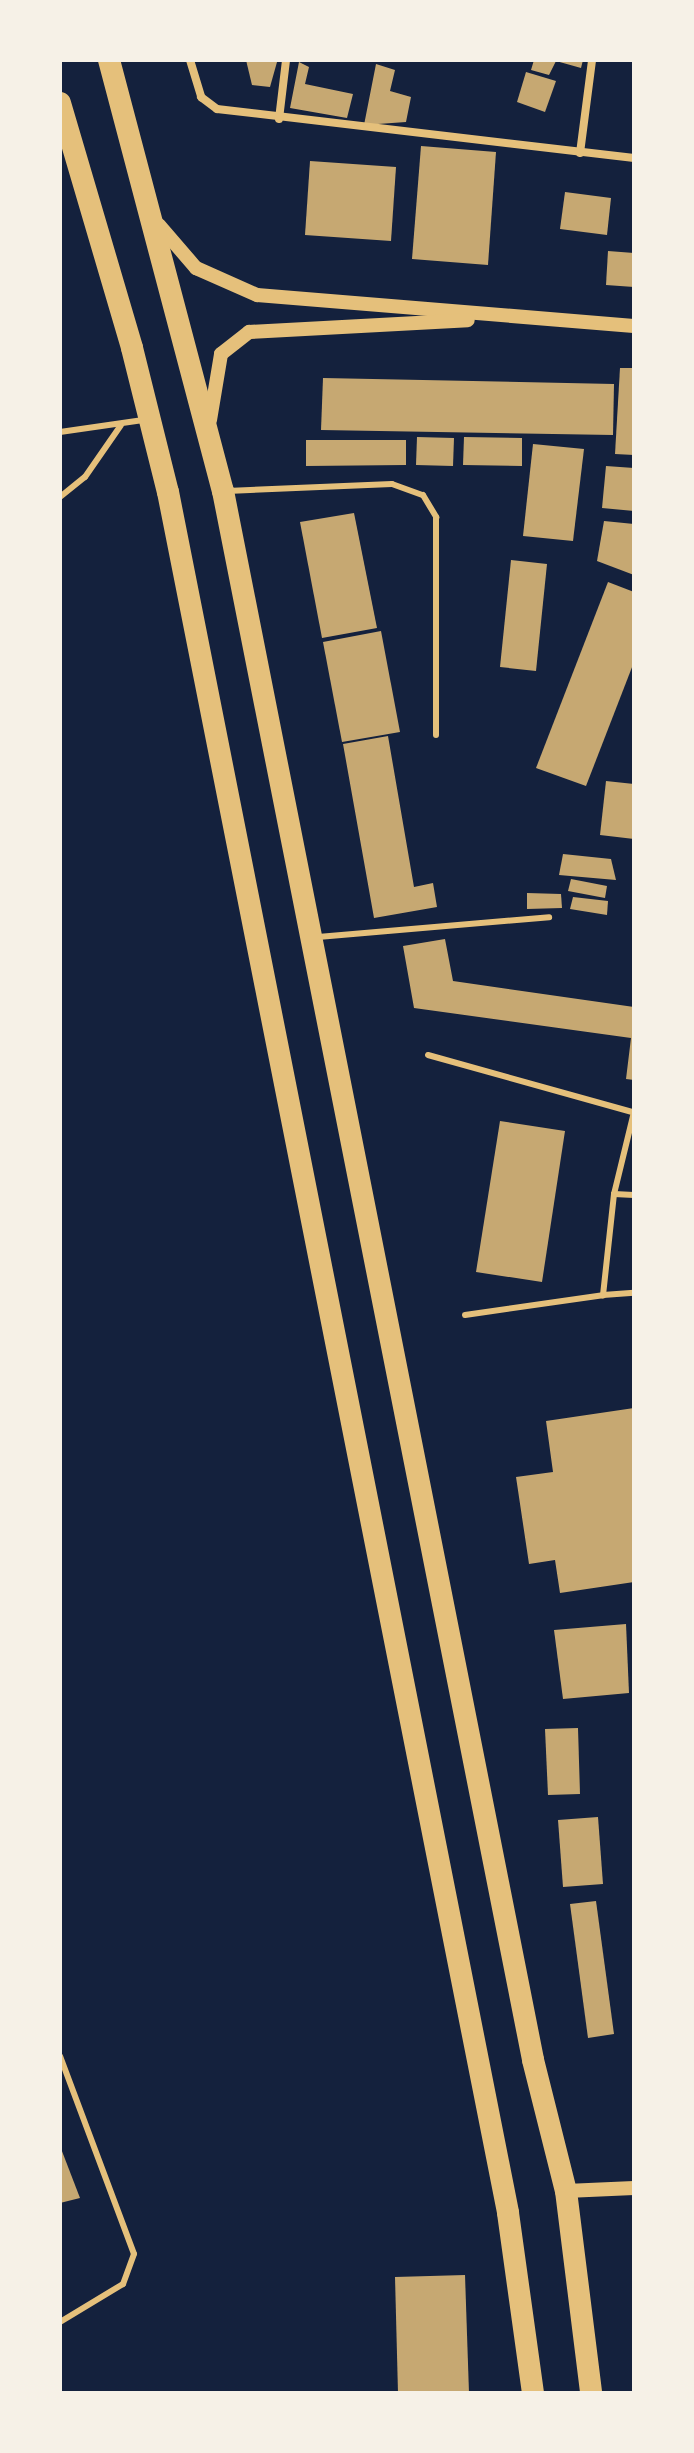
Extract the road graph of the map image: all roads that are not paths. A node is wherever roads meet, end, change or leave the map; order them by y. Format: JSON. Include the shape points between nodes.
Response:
{"nodes":[{"id":1,"x":109,"y":60,"type":"edge"},
{"id":2,"x":190,"y":60,"type":"edge"},
{"id":3,"x":286,"y":60,"type":"edge"},
{"id":4,"x":592,"y":60,"type":"edge"},
{"id":5,"x":60,"y":103,"type":"edge"},
{"id":6,"x":279,"y":119,"type":"junction"},
{"id":7,"x":580,"y":153,"type":"junction"},
{"id":8,"x":634,"y":158,"type":"edge"},
{"id":9,"x":147,"y":200,"type":"junction"},
{"id":10,"x":509,"y":319,"type":"junction"},
{"id":11,"x":634,"y":326,"type":"edge"},
{"id":12,"x":149,"y":419,"type":"junction"},
{"id":13,"x":121,"y":425,"type":"junction"},
{"id":14,"x":60,"y":432,"type":"edge"},
{"id":15,"x":210,"y":434,"type":"junction"},
{"id":16,"x":223,"y":491,"type":"junction"},
{"id":17,"x":60,"y":497,"type":"edge"},
{"id":18,"x":436,"y":735,"type":"dead end"},
{"id":19,"x":549,"y":917,"type":"dead end"},
{"id":20,"x":309,"y":938,"type":"junction"},
{"id":21,"x":428,"y":1055,"type":"dead end"},
{"id":22,"x":633,"y":1112,"type":"edge"},
{"id":23,"x":614,"y":1194,"type":"junction"},
{"id":24,"x":634,"y":1195,"type":"edge"},
{"id":25,"x":634,"y":1293,"type":"edge"},
{"id":26,"x":603,"y":1295,"type":"junction"},
{"id":27,"x":465,"y":1315,"type":"dead end"},
{"id":28,"x":60,"y":2056,"type":"edge"},
{"id":29,"x":634,"y":2188,"type":"edge"},
{"id":30,"x":566,"y":2191,"type":"junction"},
{"id":31,"x":60,"y":2322,"type":"edge"},
{"id":32,"x":533,"y":2393,"type":"edge"},
{"id":33,"x":591,"y":2393,"type":"edge"}],
"edges":[{"from":1,"to":9,"type":"highway"},
{"from":2,"to":6,"type":"street","via":[[201,97],[217,109]]},
{"from":3,"to":6,"type":"street"},
{"from":4,"to":7,"type":"street"},
{"from":5,"to":12,"type":"highway"},
{"from":6,"to":7,"type":"street"},
{"from":7,"to":8,"type":"street"},
{"from":9,"to":10,"type":"street","via":[[164,237],[196,268],[235,288],[283,300]]},
{"from":9,"to":15,"type":"highway"},
{"from":10,"to":11,"type":"street"},
{"from":10,"to":15,"type":"street","via":[[249,332],[221,354]]},
{"from":12,"to":13,"type":"lane"},
{"from":12,"to":32,"type":"highway","via":[[225,775],[445,1886],[508,2213]]},
{"from":13,"to":14,"type":"lane"},
{"from":13,"to":17,"type":"lane","via":[[85,477]]},
{"from":15,"to":16,"type":"highway"},
{"from":16,"to":18,"type":"lane","via":[[392,484],[423,495],[436,517]]},
{"from":16,"to":20,"type":"highway"},
{"from":19,"to":20,"type":"lane"},
{"from":20,"to":30,"type":"highway","via":[[423,1488],[533,2060]]},
{"from":21,"to":22,"type":"lane"},
{"from":22,"to":23,"type":"lane"},
{"from":23,"to":24,"type":"lane"},
{"from":23,"to":26,"type":"lane"},
{"from":25,"to":26,"type":"lane"},
{"from":26,"to":27,"type":"lane"},
{"from":28,"to":31,"type":"lane","via":[[134,2254],[123,2284]]},
{"from":29,"to":30,"type":"street"},
{"from":30,"to":33,"type":"highway"}]}
